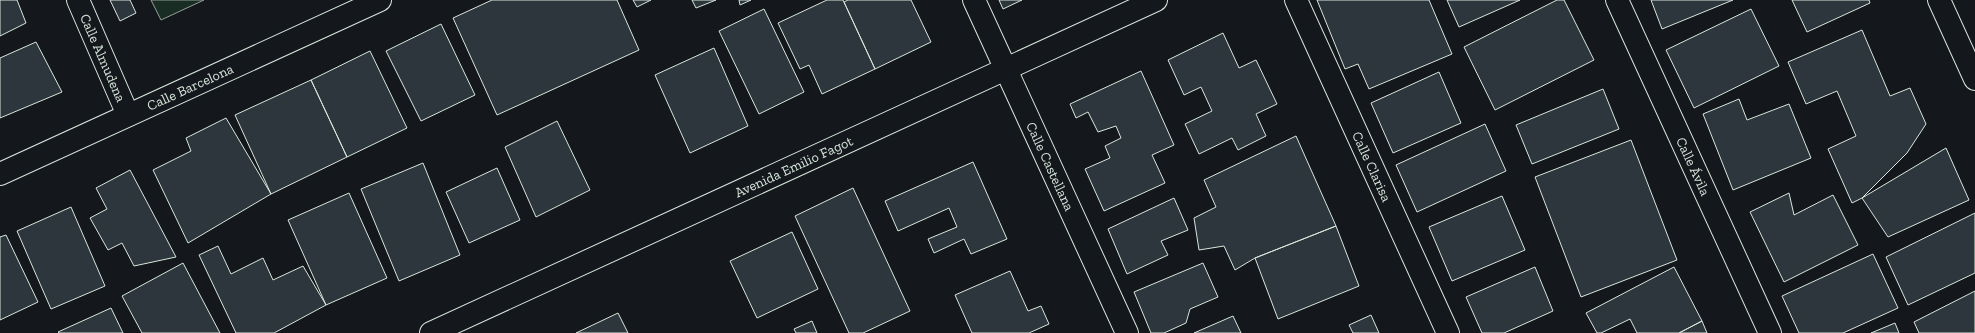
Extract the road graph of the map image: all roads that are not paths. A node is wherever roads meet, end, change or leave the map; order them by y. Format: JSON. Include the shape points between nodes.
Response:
{"nodes":[{"id":1,"x":78,"y":0,"type":"edge"},
{"id":2,"x":380,"y":0,"type":"edge"},
{"id":3,"x":974,"y":0,"type":"edge"},
{"id":4,"x":1156,"y":0,"type":"edge"},
{"id":5,"x":1296,"y":0,"type":"edge"},
{"id":6,"x":1618,"y":0,"type":"edge"},
{"id":7,"x":1939,"y":0,"type":"edge"},
{"id":8,"x":1006,"y":69,"type":"junction"},
{"id":9,"x":1975,"y":79,"type":"edge"},
{"id":10,"x":128,"y":115,"type":"junction"},
{"id":11,"x":0,"y":174,"type":"edge"},
{"id":12,"x":431,"y":333,"type":"edge"},
{"id":13,"x":1127,"y":333,"type":"edge"},
{"id":14,"x":1448,"y":333,"type":"edge"},
{"id":15,"x":1770,"y":333,"type":"edge"}],
"edges":[{"from":1,"to":10,"type":"street","name":"Calle Almudena"},
{"from":2,"to":10,"type":"street","name":"Calle Barcelona"},
{"from":3,"to":8,"type":"street","name":"Calle Castellana"},
{"from":4,"to":8,"type":"street","name":"Avenida Emilio Fagot"},
{"from":5,"to":14,"type":"street","name":"Calle Clarisa"},
{"from":6,"to":15,"type":"street","name":"Calle Ávila"},
{"from":7,"to":9,"type":"street"},
{"from":8,"to":12,"type":"street","name":"Avenida Emilio Fagot"},
{"from":8,"to":13,"type":"street","name":"Calle Castellana"},
{"from":10,"to":11,"type":"street","name":"Calle Barcelona"}]}
